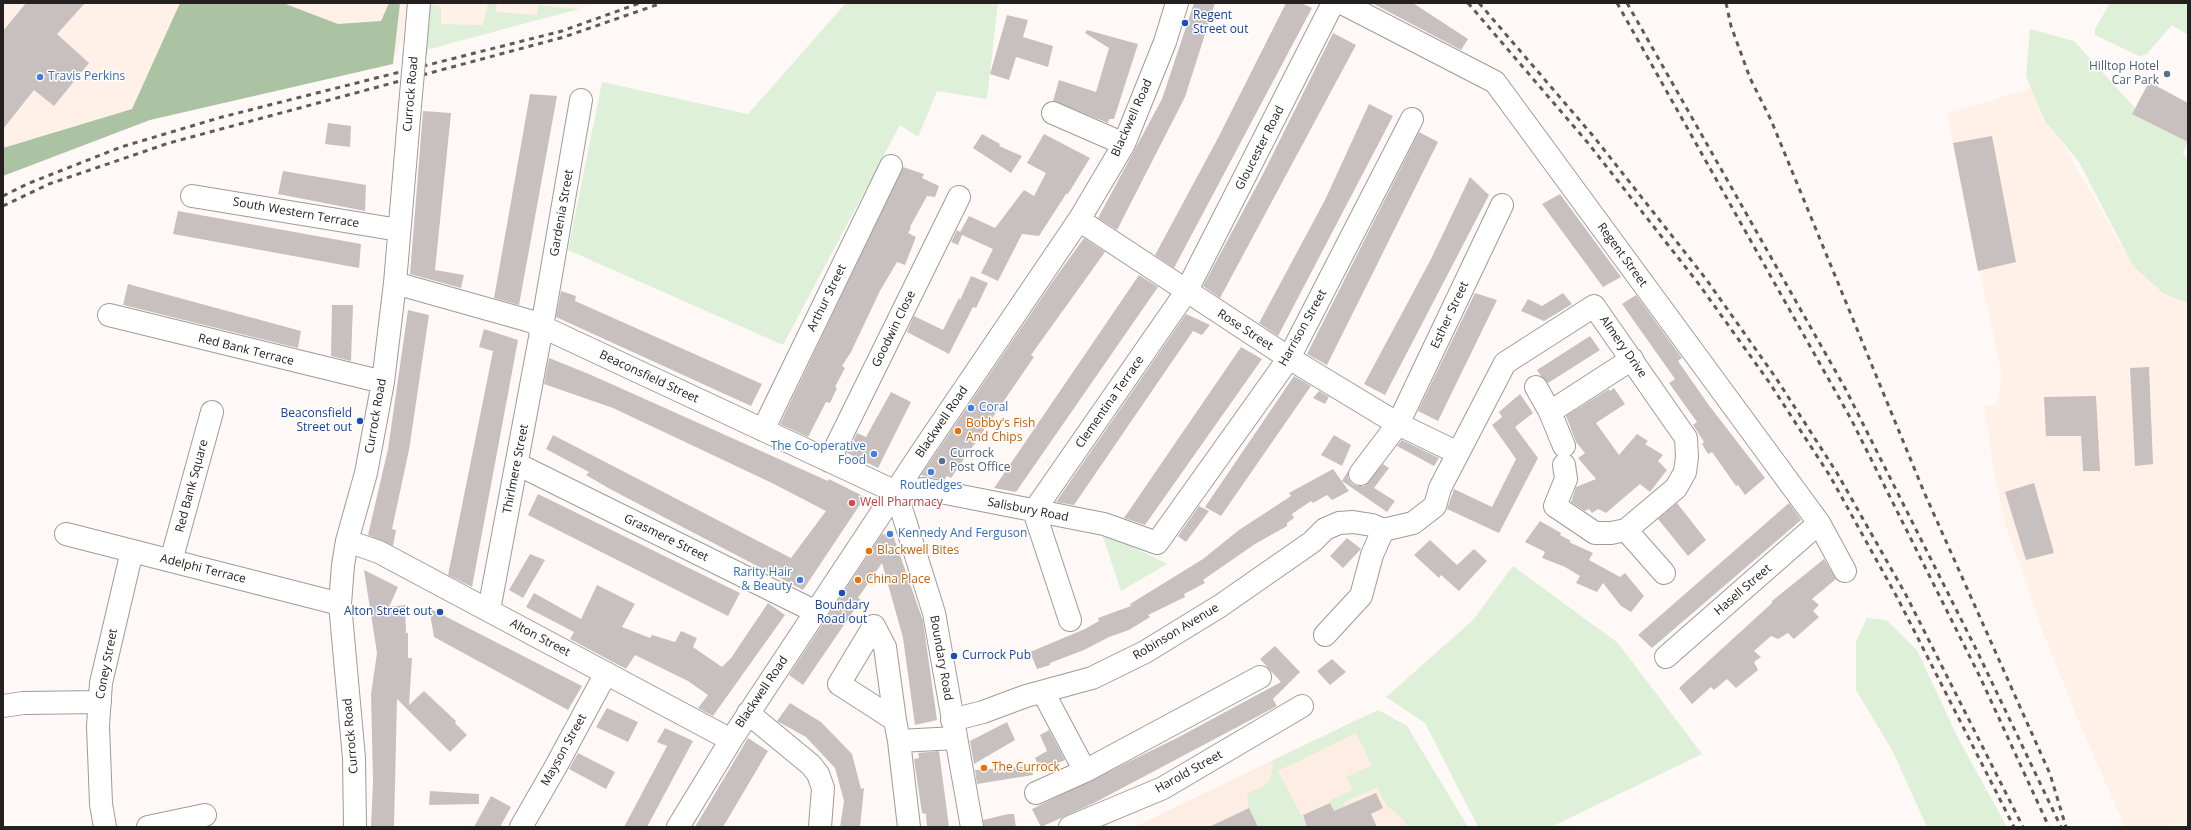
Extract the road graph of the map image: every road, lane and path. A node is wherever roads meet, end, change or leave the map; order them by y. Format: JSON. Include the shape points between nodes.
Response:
{"nodes":[{"id":1,"x":419,"y":3,"type":"edge"},
{"id":2,"x":1176,"y":3,"type":"edge"},
{"id":3,"x":1333,"y":3,"type":"edge"},
{"id":4,"x":1342,"y":3,"type":"edge"},
{"id":5,"x":581,"y":100,"type":"dead end"},
{"id":6,"x":1053,"y":113,"type":"dead end"},
{"id":7,"x":1412,"y":119,"type":"dead end"},
{"id":8,"x":1124,"y":144,"type":"junction"},
{"id":9,"x":890,"y":166,"type":"dead end"},
{"id":10,"x":192,"y":196,"type":"dead end"},
{"id":11,"x":959,"y":197,"type":"dead end"},
{"id":12,"x":1502,"y":205,"type":"dead end"},
{"id":13,"x":1079,"y":220,"type":"junction"},
{"id":14,"x":399,"y":230,"type":"junction"},
{"id":15,"x":395,"y":283,"type":"junction"},
{"id":16,"x":1186,"y":292,"type":"junction"},
{"id":17,"x":109,"y":315,"type":"dead end"},
{"id":18,"x":542,"y":327,"type":"junction"},
{"id":19,"x":1289,"y":358,"type":"junction"},
{"id":20,"x":1632,"y":359,"type":"junction"},
{"id":21,"x":383,"y":382,"type":"junction"},
{"id":22,"x":1536,"y":387,"type":"dead end"},
{"id":23,"x":212,"y":412,"type":"dead end"},
{"id":24,"x":1550,"y":412,"type":"junction"},
{"id":25,"x":1398,"y":424,"type":"junction"},
{"id":26,"x":763,"y":430,"type":"junction"},
{"id":27,"x":1458,"y":453,"type":"junction"},
{"id":28,"x":829,"y":461,"type":"junction"},
{"id":29,"x":517,"y":464,"type":"junction"},
{"id":30,"x":1360,"y":474,"type":"dead end"},
{"id":31,"x":896,"y":492,"type":"junction"},
{"id":32,"x":1034,"y":511,"type":"junction"},
{"id":33,"x":1820,"y":523,"type":"junction"},
{"id":34,"x":1383,"y":530,"type":"junction"},
{"id":35,"x":1626,"y":530,"type":"junction"},
{"id":36,"x":66,"y":534,"type":"dead end"},
{"id":37,"x":347,"y":541,"type":"junction"},
{"id":38,"x":1157,"y":544,"type":"joint"},
{"id":39,"x":132,"y":551,"type":"junction"},
{"id":40,"x":171,"y":561,"type":"junction"},
{"id":41,"x":1845,"y":571,"type":"dead end"},
{"id":42,"x":1664,"y":573,"type":"dead end"},
{"id":43,"x":340,"y":604,"type":"junction"},
{"id":44,"x":488,"y":610,"type":"junction"},
{"id":45,"x":816,"y":612,"type":"junction"},
{"id":46,"x":1070,"y":620,"type":"dead end"},
{"id":47,"x":1325,"y":635,"type":"dead end"},
{"id":48,"x":1666,"y":657,"type":"dead end"},
{"id":49,"x":606,"y":673,"type":"junction"},
{"id":50,"x":1260,"y":676,"type":"dead end"},
{"id":51,"x":1043,"y":692,"type":"junction"},
{"id":52,"x":100,"y":702,"type":"junction"},
{"id":53,"x":3,"y":706,"type":"edge"},
{"id":54,"x":1302,"y":706,"type":"dead end"},
{"id":55,"x":748,"y":713,"type":"junction"},
{"id":56,"x":895,"y":720,"type":"junction"},
{"id":57,"x":954,"y":729,"type":"junction"},
{"id":58,"x":731,"y":740,"type":"junction"},
{"id":59,"x":899,"y":741,"type":"junction"},
{"id":60,"x":1085,"y":771,"type":"junction"},
{"id":61,"x":1036,"y":792,"type":"dead end"},
{"id":62,"x":205,"y":815,"type":"dead end"},
{"id":63,"x":105,"y":827,"type":"edge"},
{"id":64,"x":148,"y":827,"type":"edge"},
{"id":65,"x":355,"y":827,"type":"edge"},
{"id":66,"x":521,"y":827,"type":"edge"},
{"id":67,"x":678,"y":827,"type":"edge"},
{"id":68,"x":820,"y":827,"type":"edge"},
{"id":69,"x":909,"y":827,"type":"edge"},
{"id":70,"x":972,"y":827,"type":"edge"},
{"id":71,"x":1070,"y":827,"type":"edge"}],
"edges":[{"from":1,"to":14,"type":"street","name":"Currock Road","bridge":true},
{"from":2,"to":8,"type":"street","name":"Blackwell Road","via":[[1165,42]]},
{"from":3,"to":16,"type":"street","name":"Gloucester Road"},
{"from":4,"to":33,"type":"street","name":"Regent Street","via":[[1495,82]]},
{"from":5,"to":18,"type":"street","name":"Gardenia Street"},
{"from":6,"to":8,"type":"street"},
{"from":7,"to":19,"type":"street","name":"Harrison Street"},
{"from":8,"to":13,"type":"street","name":"Blackwell Road"},
{"from":9,"to":26,"type":"street","name":"Arthur Street"},
{"from":10,"to":14,"type":"street","name":"South Western Terrace"},
{"from":11,"to":28,"type":"street","name":"Goodwin Close"},
{"from":12,"to":25,"type":"street","name":"Esther Street"},
{"from":13,"to":16,"type":"street","name":"Rose Street"},
{"from":13,"to":31,"type":"street","name":"Blackwell Road"},
{"from":14,"to":15,"type":"street","name":"Currock Road"},
{"from":15,"to":18,"type":"street","name":"Beaconsfield Street","via":[[530,321]]},
{"from":15,"to":21,"type":"street","name":"Currock Road"},
{"from":16,"to":19,"type":"street","name":"Rose Street"},
{"from":16,"to":32,"type":"street","name":"Clementina Terrace"},
{"from":17,"to":21,"type":"street","name":"Red Bank Terrace"},
{"from":18,"to":26,"type":"street","name":"Beaconsfield Street"},
{"from":18,"to":29,"type":"street","name":"Thirlmere Street"},
{"from":19,"to":25,"type":"street","name":"Rose Street"},
{"from":19,"to":38,"type":"street","name":"Harrison Street"},
{"from":20,"to":24,"type":"street"},
{"from":20,"to":27,"type":"street","name":"Almery Drive","via":[[1594,306],[1505,363]]},
{"from":20,"to":35,"type":"street","name":"Almery Drive","via":[[1686,438],[1688,457],[1685,472],[1676,488]]},
{"from":21,"to":37,"type":"street","name":"Currock Road","via":[[366,473]]},
{"from":22,"to":24,"type":"street"},
{"from":23,"to":40,"type":"street","name":"Red Bank Square"},
{"from":24,"to":35,"type":"street","name":"Almery Drive","via":[[1564,456],[1566,479],[1555,506],[1595,533],[1611,534]]},
{"from":25,"to":27,"type":"street","name":"Rose Street"},
{"from":25,"to":30,"type":"street","name":"Esther Street"},
{"from":26,"to":28,"type":"street","name":"Beaconsfield Street"},
{"from":27,"to":34,"type":"street","name":"Almery Drive","via":[[1440,488],[1435,506],[1413,523]]},
{"from":28,"to":31,"type":"street","name":"Beaconsfield Street"},
{"from":29,"to":44,"type":"street","name":"Thirlmere Street"},
{"from":29,"to":45,"type":"street","name":"Grasmere Street"},
{"from":31,"to":32,"type":"street","name":"Salisbury Road","via":[[925,489]]},
{"from":31,"to":45,"type":"street","name":"Blackwell Road"},
{"from":31,"to":57,"type":"street","name":"Boundary Road","via":[[934,613]]},
{"from":32,"to":38,"type":"street","name":"Salisbury Road","via":[[1104,524]]},
{"from":32,"to":46,"type":"street"},
{"from":33,"to":41,"type":"street","name":"Regent Street"},
{"from":33,"to":48,"type":"street","name":"Hasell Street"},
{"from":34,"to":47,"type":"street","via":[[1372,555],[1361,596]]},
{"from":34,"to":51,"type":"street","name":"Robinson Avenue","via":[[1353,522],[1339,523],[1326,529],[1312,542],[1220,606],[1145,652],[1092,678]]},
{"from":35,"to":42,"type":"street"},
{"from":36,"to":39,"type":"street","name":"Adelphi Terrace"},
{"from":37,"to":43,"type":"street","name":"Currock Road"},
{"from":37,"to":44,"type":"street","name":"Alton Street","via":[[379,552]]},
{"from":39,"to":40,"type":"street","name":"Adelphi Terrace"},
{"from":39,"to":52,"type":"street","name":"Coney Street","via":[[101,682]]},
{"from":40,"to":43,"type":"street","name":"Adelphi Terrace"},
{"from":43,"to":65,"type":"street","name":"Currock Road","via":[[354,758]]},
{"from":44,"to":49,"type":"street","name":"Alton Street"},
{"from":45,"to":55,"type":"street","name":"Blackwell Road"},
{"from":49,"to":58,"type":"street","name":"Alton Street"},
{"from":49,"to":66,"type":"street","name":"Mayson Street"},
{"from":50,"to":60,"type":"street"},
{"from":51,"to":57,"type":"street","name":"Robinson Avenue"},
{"from":51,"to":60,"type":"street"},
{"from":52,"to":53,"type":"street","via":[[23,703]]},
{"from":52,"to":63,"type":"street","name":"Coney Street","via":[[98,726],[101,804]]},
{"from":54,"to":71,"type":"street","name":"Harold Street","via":[[1163,788]]},
{"from":55,"to":58,"type":"street","name":"Blackwell Road"},
{"from":55,"to":68,"type":"street","via":[[811,765],[818,774],[824,788]]},
{"from":56,"to":56,"type":"street","via":[[839,684],[874,626],[885,647]]},
{"from":56,"to":59,"type":"street"},
{"from":57,"to":59,"type":"street","name":"Robinson Avenue"},
{"from":57,"to":70,"type":"street","name":"Boundary Road"},
{"from":58,"to":67,"type":"street","name":"Blackwell Road"},
{"from":59,"to":69,"type":"street"},
{"from":60,"to":61,"type":"street"},
{"from":62,"to":64,"type":"street"}]}
